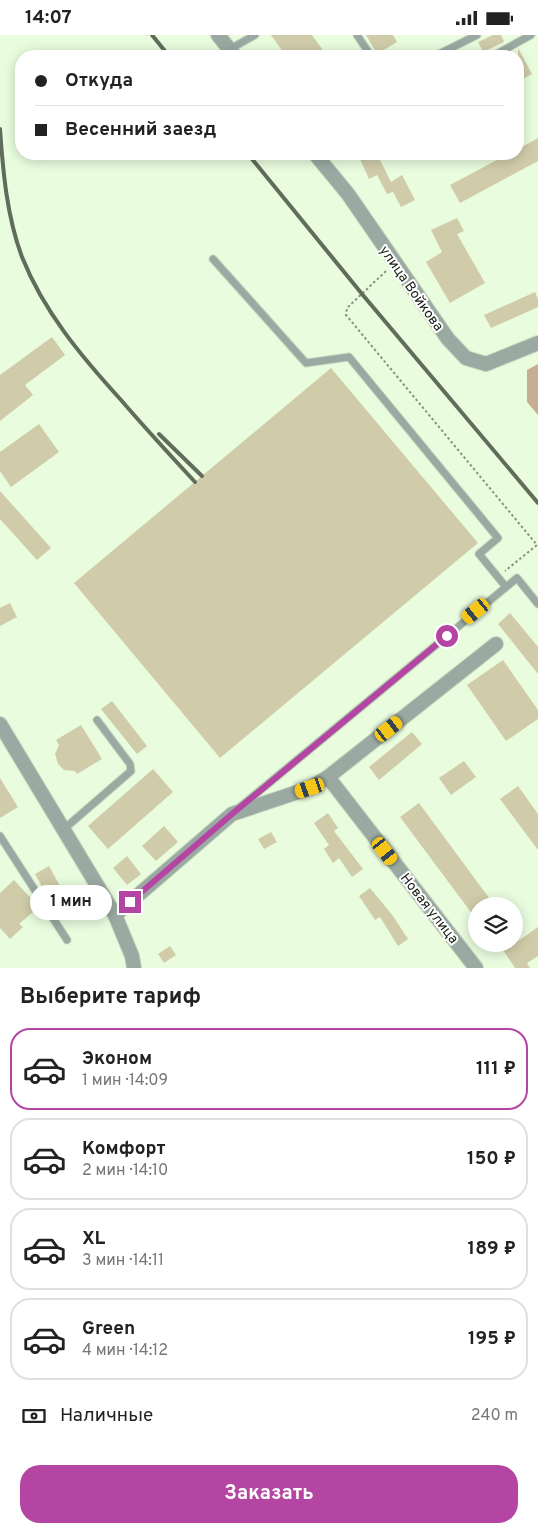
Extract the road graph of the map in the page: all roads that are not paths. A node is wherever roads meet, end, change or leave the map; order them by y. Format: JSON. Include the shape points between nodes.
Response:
{"nodes":[{"id":1,"x":218,"y":35,"type":"edge"},
{"id":2,"x":255,"y":35,"type":"edge"},
{"id":3,"x":358,"y":35,"type":"edge"},
{"id":4,"x":477,"y":35,"type":"edge"},
{"id":5,"x":531,"y":35,"type":"edge"},
{"id":6,"x":230,"y":50,"type":"edge"},
{"id":7,"x":236,"y":50,"type":"edge"},
{"id":8,"x":367,"y":50,"type":"edge"},
{"id":9,"x":447,"y":50,"type":"edge"},
{"id":10,"x":504,"y":50,"type":"edge"},
{"id":11,"x":320,"y":160,"type":"edge"},
{"id":12,"x":213,"y":259,"type":"dead end"},
{"id":13,"x":538,"y":343,"type":"edge"},
{"id":14,"x":506,"y":587,"type":"junction"},
{"id":15,"x":538,"y":604,"type":"edge"},
{"id":16,"x":496,"y":644,"type":"dead end"},
{"id":17,"x":97,"y":720,"type":"dead end"},
{"id":18,"x":0,"y":724,"type":"edge"},
{"id":19,"x":328,"y":777,"type":"junction"},
{"id":20,"x":232,"y":814,"type":"junction"},
{"id":21,"x":64,"y":829,"type":"junction"},
{"id":22,"x":0,"y":837,"type":"edge"},
{"id":23,"x":115,"y":915,"type":"junction"},
{"id":24,"x":67,"y":940,"type":"dead end"},
{"id":25,"x":134,"y":968,"type":"edge"},
{"id":26,"x":476,"y":968,"type":"edge"}],
"edges":[{"from":1,"to":6,"type":"street"},
{"from":2,"to":7,"type":"lane"},
{"from":3,"to":8,"type":"lane"},
{"from":4,"to":9,"type":"lane"},
{"from":5,"to":10,"type":"lane"},
{"from":11,"to":13,"type":"street","name":"улица Войкова","via":[[348,194],[448,339],[466,358],[486,364]]},
{"from":12,"to":14,"type":"lane","via":[[306,363],[349,357],[498,538],[479,554]]},
{"from":14,"to":15,"type":"lane","via":[[516,578]]},
{"from":14,"to":20,"type":"lane"},
{"from":16,"to":19,"type":"street"},
{"from":17,"to":21,"type":"lane","via":[[130,764],[131,771]]},
{"from":18,"to":21,"type":"street"},
{"from":19,"to":20,"type":"street","via":[[310,788]]},
{"from":19,"to":26,"type":"street","name":"Новая улица"},
{"from":20,"to":23,"type":"street"},
{"from":21,"to":23,"type":"street"},
{"from":22,"to":24,"type":"lane"},
{"from":23,"to":25,"type":"street"}]}
